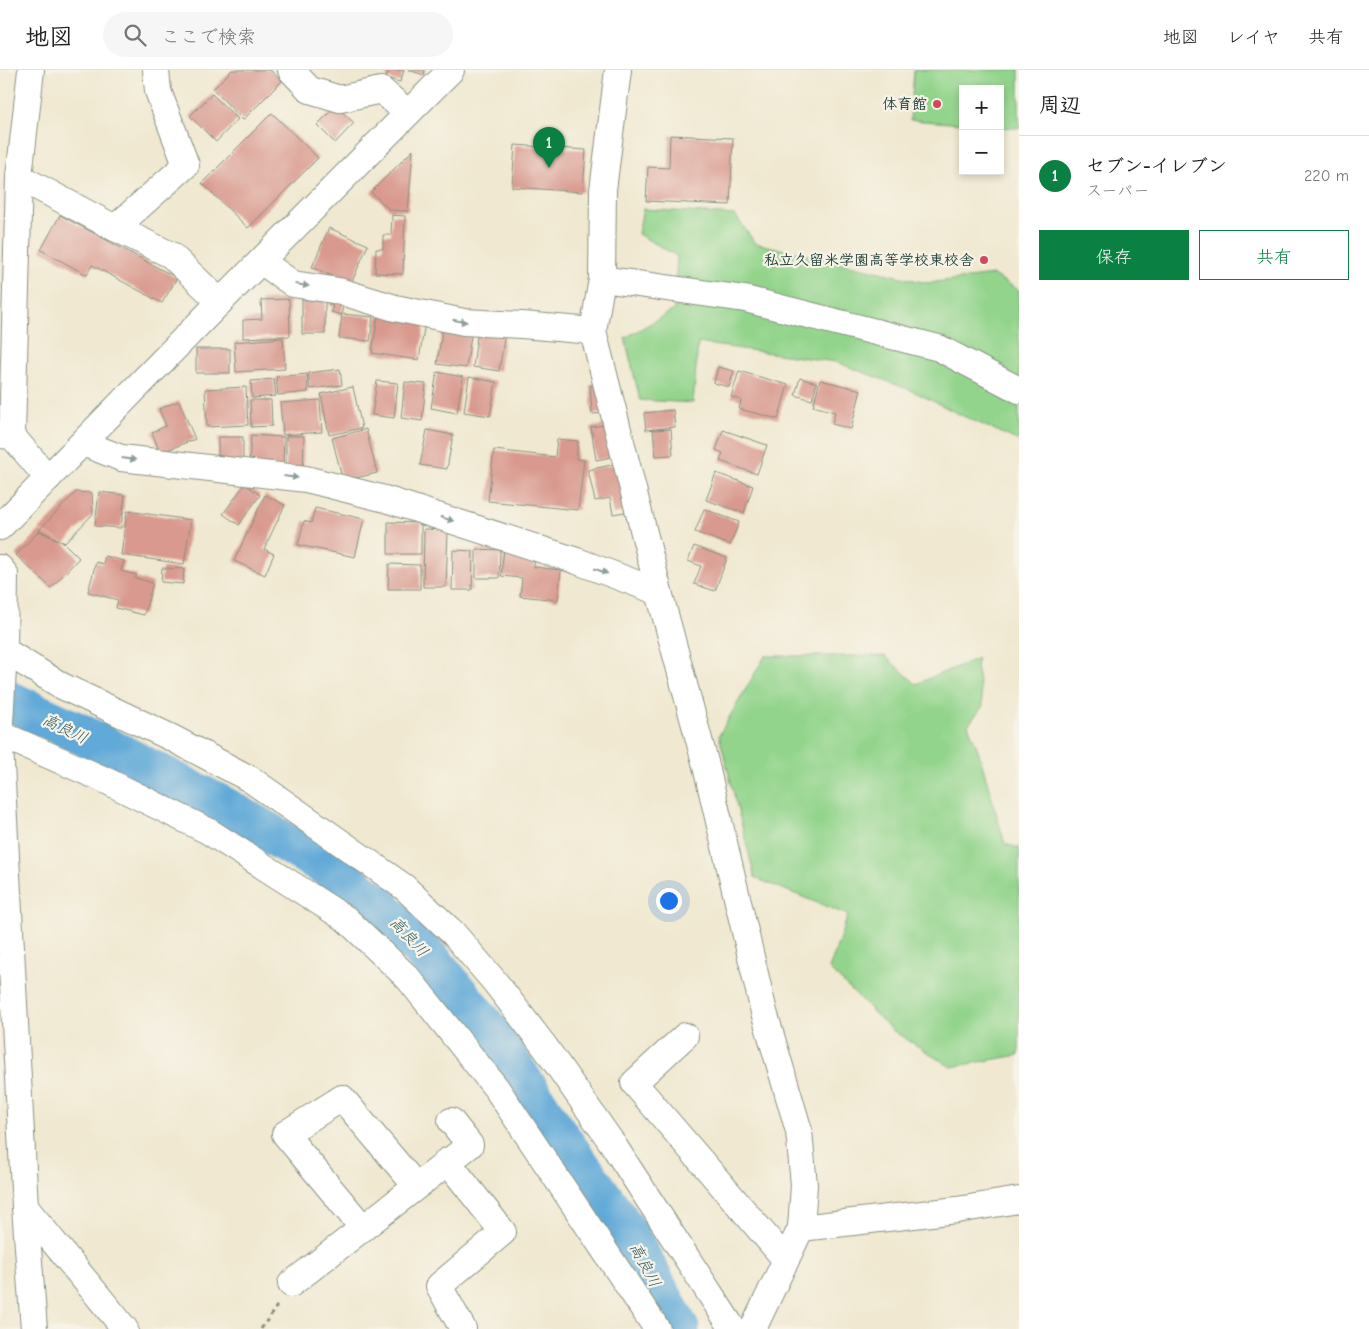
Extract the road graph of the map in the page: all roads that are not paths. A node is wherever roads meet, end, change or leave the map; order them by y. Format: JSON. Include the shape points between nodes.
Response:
{"nodes":[{"id":1,"x":31,"y":70,"type":"edge"},
{"id":2,"x":156,"y":70,"type":"edge"},
{"id":3,"x":291,"y":70,"type":"edge"},
{"id":4,"x":451,"y":70,"type":"edge"},
{"id":5,"x":618,"y":70,"type":"edge"},
{"id":6,"x":380,"y":77,"type":"edge"},
{"id":7,"x":408,"y":113,"type":"junction"},
{"id":8,"x":19,"y":177,"type":"junction"},
{"id":9,"x":115,"y":228,"type":"junction"},
{"id":10,"x":261,"y":261,"type":"junction"},
{"id":11,"x":602,"y":279,"type":"junction"},
{"id":12,"x":220,"y":302,"type":"junction"},
{"id":13,"x":593,"y":331,"type":"junction"},
{"id":14,"x":1019,"y":390,"type":"edge"},
{"id":15,"x":6,"y":436,"type":"edge"},
{"id":16,"x":83,"y":443,"type":"junction"},
{"id":17,"x":48,"y":478,"type":"junction"},
{"id":18,"x":0,"y":528,"type":"edge"},
{"id":19,"x":0,"y":568,"type":"edge"},
{"id":20,"x":659,"y":592,"type":"junction"},
{"id":21,"x":2,"y":650,"type":"edge"},
{"id":22,"x":0,"y":723,"type":"edge"},
{"id":23,"x":0,"y":734,"type":"edge"},
{"id":24,"x":0,"y":746,"type":"edge"},
{"id":25,"x":0,"y":759,"type":"edge"},
{"id":26,"x":685,"y":1036,"type":"dead end"},
{"id":27,"x":451,"y":1121,"type":"dead end"},
{"id":28,"x":448,"y":1161,"type":"junction"},
{"id":29,"x":416,"y":1186,"type":"junction"},
{"id":30,"x":1019,"y":1200,"type":"edge"},
{"id":31,"x":25,"y":1207,"type":"junction"},
{"id":32,"x":363,"y":1228,"type":"junction"},
{"id":33,"x":801,"y":1228,"type":"junction"},
{"id":34,"x":786,"y":1260,"type":"junction"},
{"id":35,"x":291,"y":1284,"type":"road end"},
{"id":36,"x":34,"y":1329,"type":"edge"},
{"id":37,"x":125,"y":1329,"type":"edge"},
{"id":38,"x":463,"y":1329,"type":"edge"},
{"id":39,"x":657,"y":1329,"type":"edge"},
{"id":40,"x":733,"y":1329,"type":"edge"},
{"id":41,"x":753,"y":1329,"type":"edge"}],
"edges":[{"from":1,"to":8,"type":"street"},
{"from":2,"to":9,"type":"street","via":[[158,91],[186,165]]},
{"from":3,"to":6,"type":"street","via":[[310,90],[340,99]]},
{"from":4,"to":7,"type":"street"},
{"from":5,"to":11,"type":"street","via":[[603,190]]},
{"from":6,"to":7,"type":"street"},
{"from":7,"to":10,"type":"street"},
{"from":8,"to":9,"type":"street"},
{"from":8,"to":15,"type":"street"},
{"from":9,"to":12,"type":"street","via":[[171,255]]},
{"from":10,"to":12,"type":"street"},
{"from":10,"to":13,"type":"street","one_way":true,"via":[[293,284],[339,291],[405,310],[464,322]]},
{"from":11,"to":13,"type":"street"},
{"from":11,"to":14,"type":"street","via":[[745,298],[939,348]]},
{"from":12,"to":16,"type":"street"},
{"from":13,"to":20,"type":"street"},
{"from":15,"to":17,"type":"street"},
{"from":16,"to":17,"type":"street"},
{"from":16,"to":20,"type":"street","one_way":true,"via":[[121,458],[306,479],[385,500],[577,561]]},
{"from":17,"to":18,"type":"street"},
{"from":19,"to":21,"type":"street","via":[[5,574]]},
{"from":20,"to":33,"type":"street","via":[[705,762],[764,1012],[799,1131],[804,1185]]},
{"from":21,"to":22,"type":"street"},
{"from":21,"to":40,"type":"street","via":[[62,686],[250,779],[404,887],[452,933],[545,1047]]},
{"from":23,"to":39,"type":"street","via":[[105,780],[208,831],[346,919],[408,978],[497,1089]]},
{"from":24,"to":25,"type":"street"},
{"from":25,"to":31,"type":"street"},
{"from":26,"to":34,"type":"street","via":[[634,1083]]},
{"from":27,"to":28,"type":"street","via":[[470,1145]]},
{"from":28,"to":29,"type":"street"},
{"from":28,"to":38,"type":"street","via":[[503,1232],[439,1286]]},
{"from":29,"to":32,"type":"street"},
{"from":29,"to":32,"type":"street","via":[[342,1098],[285,1134]]},
{"from":30,"to":33,"type":"street"},
{"from":31,"to":36,"type":"street"},
{"from":31,"to":37,"type":"street"},
{"from":32,"to":35,"type":"street"},
{"from":33,"to":34,"type":"street"},
{"from":34,"to":41,"type":"street"}]}
